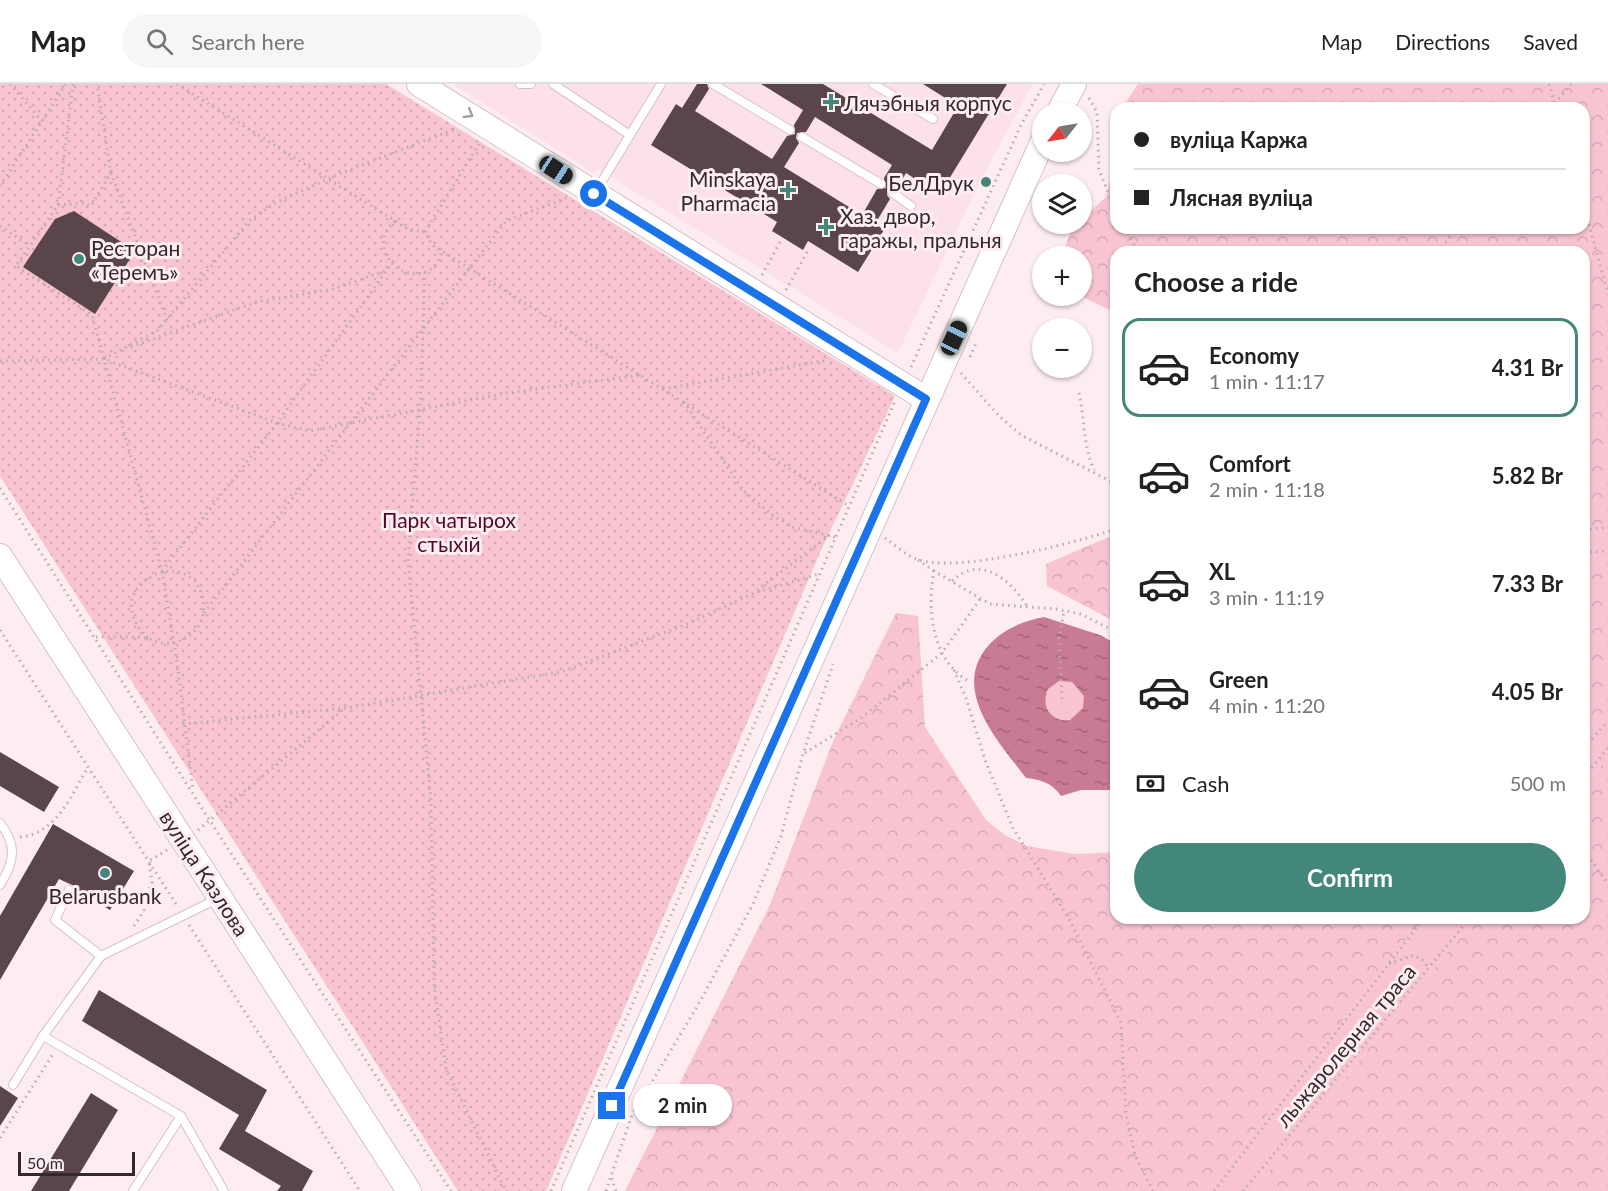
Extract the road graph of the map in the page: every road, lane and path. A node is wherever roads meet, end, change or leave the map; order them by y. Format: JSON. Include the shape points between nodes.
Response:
{"nodes":[{"id":1,"x":10,"y":84,"type":"edge"},
{"id":2,"x":66,"y":84,"type":"edge"},
{"id":3,"x":73,"y":84,"type":"edge"},
{"id":4,"x":97,"y":84,"type":"edge"},
{"id":5,"x":177,"y":84,"type":"edge"},
{"id":6,"x":419,"y":84,"type":"edge"},
{"id":7,"x":520,"y":84,"type":"edge"},
{"id":8,"x":531,"y":84,"type":"edge"},
{"id":9,"x":553,"y":84,"type":"edge"},
{"id":10,"x":662,"y":84,"type":"edge"},
{"id":11,"x":713,"y":84,"type":"edge"},
{"id":12,"x":873,"y":84,"type":"edge"},
{"id":13,"x":1044,"y":84,"type":"edge"},
{"id":14,"x":1549,"y":84,"type":"edge"},
{"id":15,"x":1571,"y":84,"type":"edge"},
{"id":16,"x":1081,"y":91,"type":"edge"},
{"id":17,"x":1069,"y":102,"type":"edge"},
{"id":18,"x":1555,"y":102,"type":"edge"},
{"id":19,"x":1556,"y":102,"type":"edge"},
{"id":20,"x":933,"y":119,"type":"dead end"},
{"id":21,"x":42,"y":121,"type":"junction"},
{"id":22,"x":460,"y":128,"type":"dead end"},
{"id":23,"x":790,"y":130,"type":"dead end"},
{"id":24,"x":630,"y":135,"type":"junction"},
{"id":25,"x":802,"y":137,"type":"dead end"},
{"id":26,"x":481,"y":141,"type":"dead end"},
{"id":27,"x":1033,"y":162,"type":"edge"},
{"id":28,"x":111,"y":173,"type":"junction"},
{"id":29,"x":328,"y":179,"type":"junction"},
{"id":30,"x":881,"y":184,"type":"dead end"},
{"id":31,"x":0,"y":186,"type":"edge"},
{"id":32,"x":560,"y":190,"type":"dead end"},
{"id":33,"x":893,"y":193,"type":"dead end"},
{"id":34,"x":594,"y":194,"type":"junction"},
{"id":35,"x":1110,"y":197,"type":"edge"},
{"id":36,"x":58,"y":205,"type":"junction"},
{"id":37,"x":910,"y":206,"type":"dead end"},
{"id":38,"x":395,"y":221,"type":"junction"},
{"id":39,"x":0,"y":226,"type":"edge"},
{"id":40,"x":1590,"y":228,"type":"edge"},
{"id":41,"x":425,"y":232,"type":"junction"},
{"id":42,"x":1452,"y":234,"type":"edge"},
{"id":43,"x":780,"y":242,"type":"dead end"},
{"id":44,"x":29,"y":245,"type":"junction"},
{"id":45,"x":1443,"y":246,"type":"edge"},
{"id":46,"x":809,"y":249,"type":"dead end"},
{"id":47,"x":442,"y":250,"type":"junction"},
{"id":48,"x":392,"y":263,"type":"junction"},
{"id":49,"x":470,"y":268,"type":"junction"},
{"id":50,"x":387,"y":270,"type":"junction"},
{"id":51,"x":425,"y":272,"type":"junction"},
{"id":52,"x":759,"y":279,"type":"dead end"},
{"id":53,"x":1608,"y":293,"type":"edge"},
{"id":54,"x":783,"y":294,"type":"dead end"},
{"id":55,"x":167,"y":321,"type":"junction"},
{"id":56,"x":423,"y":330,"type":"junction"},
{"id":57,"x":978,"y":338,"type":"dead end"},
{"id":58,"x":122,"y":350,"type":"junction"},
{"id":59,"x":823,"y":353,"type":"dead end"},
{"id":60,"x":918,"y":353,"type":"junction"},
{"id":61,"x":924,"y":355,"type":"dead end"},
{"id":62,"x":104,"y":359,"type":"junction"},
{"id":63,"x":0,"y":362,"type":"edge"},
{"id":64,"x":911,"y":367,"type":"dead end"},
{"id":65,"x":962,"y":373,"type":"junction"},
{"id":66,"x":641,"y":375,"type":"junction"},
{"id":67,"x":957,"y":383,"type":"dead end"},
{"id":68,"x":663,"y":389,"type":"junction"},
{"id":69,"x":1078,"y":393,"type":"dead end"},
{"id":70,"x":897,"y":396,"type":"dead end"},
{"id":71,"x":926,"y":399,"type":"junction"},
{"id":72,"x":683,"y":401,"type":"junction"},
{"id":73,"x":420,"y":409,"type":"junction"},
{"id":74,"x":277,"y":423,"type":"junction"},
{"id":75,"x":352,"y":423,"type":"junction"},
{"id":76,"x":1095,"y":472,"type":"junction"},
{"id":77,"x":1110,"y":481,"type":"edge"},
{"id":78,"x":0,"y":488,"type":"edge"},
{"id":79,"x":849,"y":506,"type":"junction"},
{"id":80,"x":1608,"y":527,"type":"edge"},
{"id":81,"x":889,"y":528,"type":"dead end"},
{"id":82,"x":1590,"y":529,"type":"edge"},
{"id":83,"x":1110,"y":531,"type":"edge"},
{"id":84,"x":830,"y":535,"type":"junction"},
{"id":85,"x":836,"y":537,"type":"junction"},
{"id":86,"x":884,"y":537,"type":"junction"},
{"id":87,"x":880,"y":547,"type":"dead end"},
{"id":88,"x":1608,"y":551,"type":"edge"},
{"id":89,"x":1590,"y":552,"type":"edge"},
{"id":90,"x":0,"y":556,"type":"edge"},
{"id":91,"x":916,"y":559,"type":"junction"},
{"id":92,"x":934,"y":570,"type":"junction"},
{"id":93,"x":162,"y":571,"type":"junction"},
{"id":94,"x":820,"y":573,"type":"junction"},
{"id":95,"x":952,"y":581,"type":"junction"},
{"id":96,"x":754,"y":593,"type":"junction"},
{"id":97,"x":980,"y":599,"type":"junction"},
{"id":98,"x":1027,"y":606,"type":"junction"},
{"id":99,"x":1064,"y":611,"type":"junction"},
{"id":100,"x":204,"y":613,"type":"junction"},
{"id":101,"x":1110,"y":628,"type":"edge"},
{"id":102,"x":95,"y":637,"type":"junction"},
{"id":103,"x":148,"y":638,"type":"junction"},
{"id":104,"x":175,"y":643,"type":"junction"},
{"id":105,"x":942,"y":653,"type":"junction"},
{"id":106,"x":834,"y":659,"type":"dead end"},
{"id":107,"x":954,"y":670,"type":"junction"},
{"id":108,"x":967,"y":680,"type":"dead end"},
{"id":109,"x":420,"y":696,"type":"junction"},
{"id":110,"x":1062,"y":699,"type":"dead end"},
{"id":111,"x":346,"y":708,"type":"junction"},
{"id":112,"x":1608,"y":721,"type":"edge"},
{"id":113,"x":183,"y":724,"type":"junction"},
{"id":114,"x":1590,"y":741,"type":"edge"},
{"id":115,"x":1608,"y":748,"type":"edge"},
{"id":116,"x":803,"y":754,"type":"junction"},
{"id":117,"x":88,"y":767,"type":"dead end"},
{"id":118,"x":1590,"y":770,"type":"edge"},
{"id":119,"x":193,"y":792,"type":"junction"},
{"id":120,"x":0,"y":822,"type":"edge"},
{"id":121,"x":210,"y":822,"type":"junction"},
{"id":122,"x":11,"y":837,"type":"junction"},
{"id":123,"x":184,"y":840,"type":"junction"},
{"id":124,"x":1590,"y":858,"type":"edge"},
{"id":125,"x":1608,"y":884,"type":"edge"},
{"id":126,"x":0,"y":885,"type":"edge"},
{"id":127,"x":69,"y":890,"type":"dead end"},
{"id":128,"x":220,"y":897,"type":"junction"},
{"id":129,"x":1419,"y":924,"type":"edge"},
{"id":130,"x":1465,"y":924,"type":"edge"},
{"id":131,"x":132,"y":930,"type":"dead end"},
{"id":132,"x":101,"y":956,"type":"junction"},
{"id":133,"x":1388,"y":965,"type":"junction"},
{"id":134,"x":1428,"y":969,"type":"junction"},
{"id":135,"x":43,"y":1036,"type":"junction"},
{"id":136,"x":58,"y":1045,"type":"junction"},
{"id":137,"x":13,"y":1085,"type":"dead end"},
{"id":138,"x":181,"y":1116,"type":"junction"},
{"id":139,"x":0,"y":1138,"type":"edge"},
{"id":140,"x":611,"y":1176,"type":"junction"},
{"id":141,"x":133,"y":1191,"type":"edge"},
{"id":142,"x":224,"y":1191,"type":"edge"},
{"id":143,"x":409,"y":1191,"type":"edge"},
{"id":144,"x":451,"y":1191,"type":"edge"},
{"id":145,"x":506,"y":1191,"type":"edge"},
{"id":146,"x":551,"y":1191,"type":"edge"},
{"id":147,"x":574,"y":1191,"type":"edge"},
{"id":148,"x":606,"y":1191,"type":"edge"},
{"id":149,"x":616,"y":1191,"type":"edge"},
{"id":150,"x":1153,"y":1191,"type":"edge"},
{"id":151,"x":1214,"y":1191,"type":"edge"},
{"id":152,"x":1243,"y":1191,"type":"edge"}],
"edges":[{"from":1,"to":21,"type":"path"},
{"from":2,"to":21,"type":"path"},
{"from":3,"to":36,"type":"path"},
{"from":4,"to":28,"type":"path"},
{"from":5,"to":29,"type":"path"},
{"from":6,"to":34,"type":"main road","one_way":true},
{"from":7,"to":8,"type":"lane"},
{"from":9,"to":24,"type":"lane"},
{"from":10,"to":24,"type":"lane"},
{"from":11,"to":23,"type":"lane"},
{"from":12,"to":20,"type":"lane"},
{"from":13,"to":60,"type":"path","via":[[1021,125]]},
{"from":14,"to":18,"type":"path"},
{"from":15,"to":19,"type":"path"},
{"from":16,"to":17,"type":"main road"},
{"from":16,"to":35,"type":"path","via":[[1097,112],[1099,170]]},
{"from":21,"to":31,"type":"path"},
{"from":22,"to":29,"type":"path"},
{"from":24,"to":34,"type":"lane"},
{"from":25,"to":30,"type":"lane"},
{"from":26,"to":41,"type":"path"},
{"from":27,"to":71,"type":"main road"},
{"from":28,"to":36,"type":"path","via":[[91,206]]},
{"from":28,"to":55,"type":"path"},
{"from":29,"to":38,"type":"path"},
{"from":29,"to":55,"type":"path","via":[[275,203],[250,220]]},
{"from":32,"to":49,"type":"path","via":[[569,197],[506,221]]},
{"from":33,"to":37,"type":"lane"},
{"from":34,"to":71,"type":"main road"},
{"from":36,"to":44,"type":"path"},
{"from":38,"to":41,"type":"path","via":[[408,229]]},
{"from":38,"to":48,"type":"path","via":[[384,243]]},
{"from":39,"to":44,"type":"path"},
{"from":40,"to":53,"type":"path"},
{"from":41,"to":47,"type":"path","via":[[432,244]]},
{"from":42,"to":45,"type":"path"},
{"from":43,"to":52,"type":"path"},
{"from":44,"to":62,"type":"path","via":[[16,266],[92,315]]},
{"from":46,"to":54,"type":"path"},
{"from":47,"to":49,"type":"path"},
{"from":47,"to":51,"type":"path","via":[[439,259]]},
{"from":48,"to":50,"type":"path"},
{"from":48,"to":51,"type":"path","via":[[406,273]]},
{"from":49,"to":56,"type":"path"},
{"from":49,"to":66,"type":"path"},
{"from":50,"to":58,"type":"path","via":[[333,289],[256,302]]},
{"from":50,"to":74,"type":"path"},
{"from":51,"to":56,"type":"path"},
{"from":55,"to":58,"type":"path"},
{"from":56,"to":73,"type":"path"},
{"from":56,"to":75,"type":"path"},
{"from":57,"to":65,"type":"path"},
{"from":58,"to":62,"type":"path"},
{"from":59,"to":68,"type":"path","via":[[833,359]]},
{"from":60,"to":61,"type":"path"},
{"from":60,"to":64,"type":"path"},
{"from":62,"to":63,"type":"path"},
{"from":62,"to":74,"type":"path"},
{"from":62,"to":93,"type":"path"},
{"from":65,"to":67,"type":"path"},
{"from":65,"to":76,"type":"path","via":[[1021,435]]},
{"from":66,"to":68,"type":"path"},
{"from":66,"to":73,"type":"path"},
{"from":68,"to":72,"type":"path"},
{"from":69,"to":76,"type":"path"},
{"from":70,"to":79,"type":"path"},
{"from":71,"to":147,"type":"main road"},
{"from":72,"to":79,"type":"path"},
{"from":72,"to":84,"type":"path","via":[[743,490],[792,527]]},
{"from":73,"to":75,"type":"path"},
{"from":73,"to":109,"type":"path","via":[[408,561]]},
{"from":74,"to":75,"type":"path","via":[[309,431]]},
{"from":74,"to":93,"type":"path"},
{"from":75,"to":100,"type":"path"},
{"from":76,"to":77,"type":"path"},
{"from":78,"to":102,"type":"path"},
{"from":79,"to":85,"type":"path"},
{"from":80,"to":82,"type":"path"},
{"from":81,"to":86,"type":"path"},
{"from":83,"to":91,"type":"path","via":[[1034,552],[951,562]]},
{"from":84,"to":85,"type":"path"},
{"from":84,"to":96,"type":"path"},
{"from":85,"to":94,"type":"path"},
{"from":86,"to":87,"type":"path"},
{"from":86,"to":91,"type":"path"},
{"from":88,"to":89,"type":"path"},
{"from":90,"to":123,"type":"main road","name":"вуліца Казлова"},
{"from":91,"to":92,"type":"path"},
{"from":92,"to":95,"type":"path"},
{"from":92,"to":105,"type":"path","via":[[930,606]]},
{"from":93,"to":100,"type":"path","via":[[176,571],[197,586]]},
{"from":93,"to":103,"type":"path","via":[[137,586],[132,601],[132,616]]},
{"from":93,"to":104,"type":"path"},
{"from":94,"to":96,"type":"path"},
{"from":94,"to":146,"type":"path"},
{"from":95,"to":97,"type":"path"},
{"from":95,"to":98,"type":"path","via":[[969,571],[989,570],[1003,577]]},
{"from":96,"to":109,"type":"path","via":[[687,624],[564,671]]},
{"from":97,"to":98,"type":"path","via":[[990,604]]},
{"from":97,"to":105,"type":"path"},
{"from":98,"to":99,"type":"path"},
{"from":99,"to":101,"type":"path","via":[[1097,620]]},
{"from":99,"to":110,"type":"path","via":[[1059,638]]},
{"from":100,"to":104,"type":"path","via":[[188,638]]},
{"from":102,"to":103,"type":"path"},
{"from":102,"to":119,"type":"path"},
{"from":103,"to":104,"type":"path"},
{"from":104,"to":113,"type":"path"},
{"from":105,"to":107,"type":"path"},
{"from":105,"to":116,"type":"path","via":[[861,718]]},
{"from":106,"to":116,"type":"path"},
{"from":107,"to":108,"type":"path"},
{"from":107,"to":150,"type":"path","via":[[1013,828],[1070,919],[1121,1023],[1126,1114],[1135,1155]]},
{"from":109,"to":111,"type":"path"},
{"from":109,"to":145,"type":"path","via":[[431,800],[434,984],[446,1069]]},
{"from":111,"to":113,"type":"path"},
{"from":111,"to":121,"type":"path"},
{"from":112,"to":114,"type":"path"},
{"from":113,"to":119,"type":"path"},
{"from":115,"to":118,"type":"path"},
{"from":116,"to":140,"type":"path","via":[[781,836],[753,904],[632,1115]]},
{"from":117,"to":122,"type":"path","via":[[62,812],[45,828],[36,835]]},
{"from":119,"to":121,"type":"path"},
{"from":120,"to":122,"type":"lane"},
{"from":121,"to":123,"type":"path"},
{"from":121,"to":144,"type":"path"},
{"from":122,"to":126,"type":"lane","via":[[11,867]]},
{"from":123,"to":128,"type":"main road","name":"вуліца Казлова"},
{"from":123,"to":131,"type":"path","via":[[149,861],[152,883],[143,900],[144,910]]},
{"from":124,"to":125,"type":"path"},
{"from":127,"to":132,"type":"lane","via":[[55,920]]},
{"from":128,"to":132,"type":"lane"},
{"from":128,"to":143,"type":"main road","name":"вуліца Казлова"},
{"from":129,"to":133,"type":"path","name":"лыжаролерная траса"},
{"from":130,"to":134,"type":"path","name":"лыжаролерная траса"},
{"from":132,"to":135,"type":"lane"},
{"from":133,"to":134,"type":"path","via":[[1414,955]]},
{"from":133,"to":151,"type":"path","name":"лыжаролерная траса"},
{"from":134,"to":152,"type":"path","name":"лыжаролерная траса"},
{"from":135,"to":136,"type":"lane"},
{"from":135,"to":137,"type":"lane"},
{"from":136,"to":138,"type":"lane"},
{"from":136,"to":139,"type":"path"},
{"from":138,"to":141,"type":"lane"},
{"from":138,"to":142,"type":"lane"},
{"from":140,"to":148,"type":"path"},
{"from":140,"to":149,"type":"path"}]}
